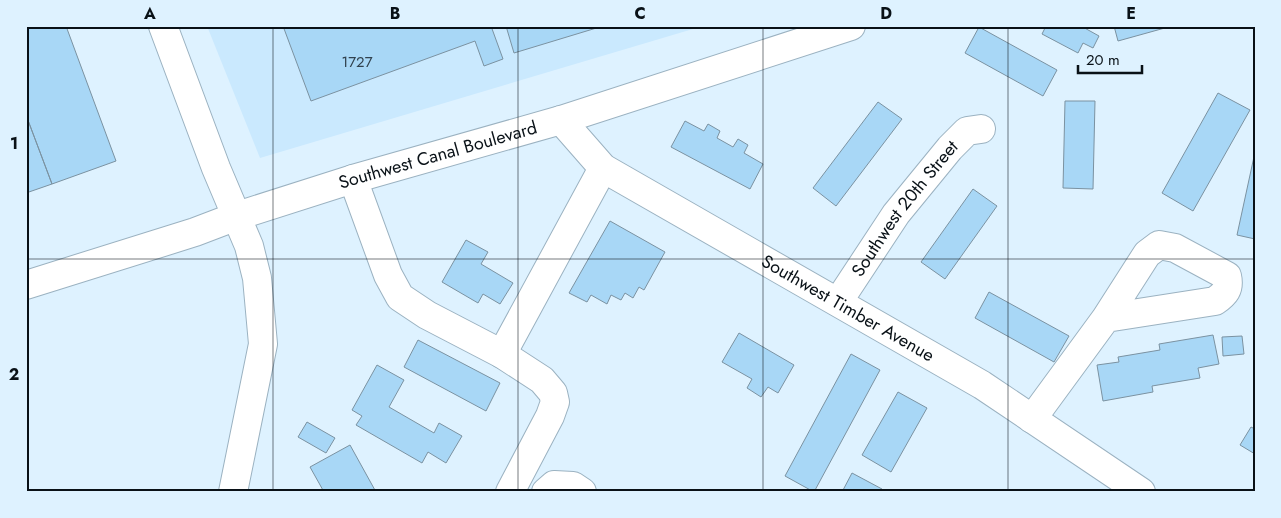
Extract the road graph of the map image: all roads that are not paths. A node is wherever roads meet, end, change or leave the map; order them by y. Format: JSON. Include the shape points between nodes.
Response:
{"nodes":[{"id":1,"x":163,"y":26,"type":"edge"},
{"id":2,"x":852,"y":26,"type":"edge"},
{"id":3,"x":562,"y":120,"type":"junction"},
{"id":4,"x":981,"y":129,"type":"dead end"},
{"id":5,"x":603,"y":168,"type":"junction"},
{"id":6,"x":353,"y":179,"type":"junction"},
{"id":7,"x":237,"y":216,"type":"junction"},
{"id":8,"x":26,"y":285,"type":"edge"},
{"id":9,"x":838,"y":302,"type":"junction"},
{"id":10,"x":1106,"y":318,"type":"dead end"},
{"id":11,"x":502,"y":354,"type":"junction"},
{"id":12,"x":1032,"y":419,"type":"junction"},
{"id":13,"x":233,"y":492,"type":"edge"},
{"id":14,"x":510,"y":492,"type":"edge"},
{"id":15,"x":546,"y":492,"type":"edge"},
{"id":16,"x":582,"y":492,"type":"edge"},
{"id":17,"x":1141,"y":492,"type":"edge"}],
"edges":[{"from":1,"to":7,"type":"main road"},
{"from":2,"to":3,"type":"main road","name":"Southwest Canal Boulevard"},
{"from":3,"to":5,"type":"main road","name":"Southwest Timber Avenue"},
{"from":3,"to":6,"type":"main road","name":"Southwest Canal Boulevard"},
{"from":4,"to":9,"type":"main road","name":"Southwest 20th Street","via":[[967,131],[950,148],[896,214]]},
{"from":5,"to":9,"type":"main road","name":"Southwest Timber Avenue"},
{"from":5,"to":11,"type":"main road"},
{"from":6,"to":7,"type":"main road","name":"Southwest Canal Boulevard"},
{"from":6,"to":11,"type":"main road","via":[[388,275],[400,296],[427,315]]},
{"from":7,"to":8,"type":"main road","name":"Southwest Canal Boulevard"},
{"from":7,"to":13,"type":"main road","via":[[257,278],[263,344]]},
{"from":9,"to":12,"type":"main road","name":"Southwest Timber Avenue","via":[[982,385]]},
{"from":10,"to":12,"type":"main road"},
{"from":11,"to":14,"type":"main road","via":[[542,380],[553,392],[555,402]]},
{"from":12,"to":17,"type":"main road","name":"Southwest Timber Avenue"},
{"from":15,"to":16,"type":"main road","via":[[554,485],[573,486]]}]}
